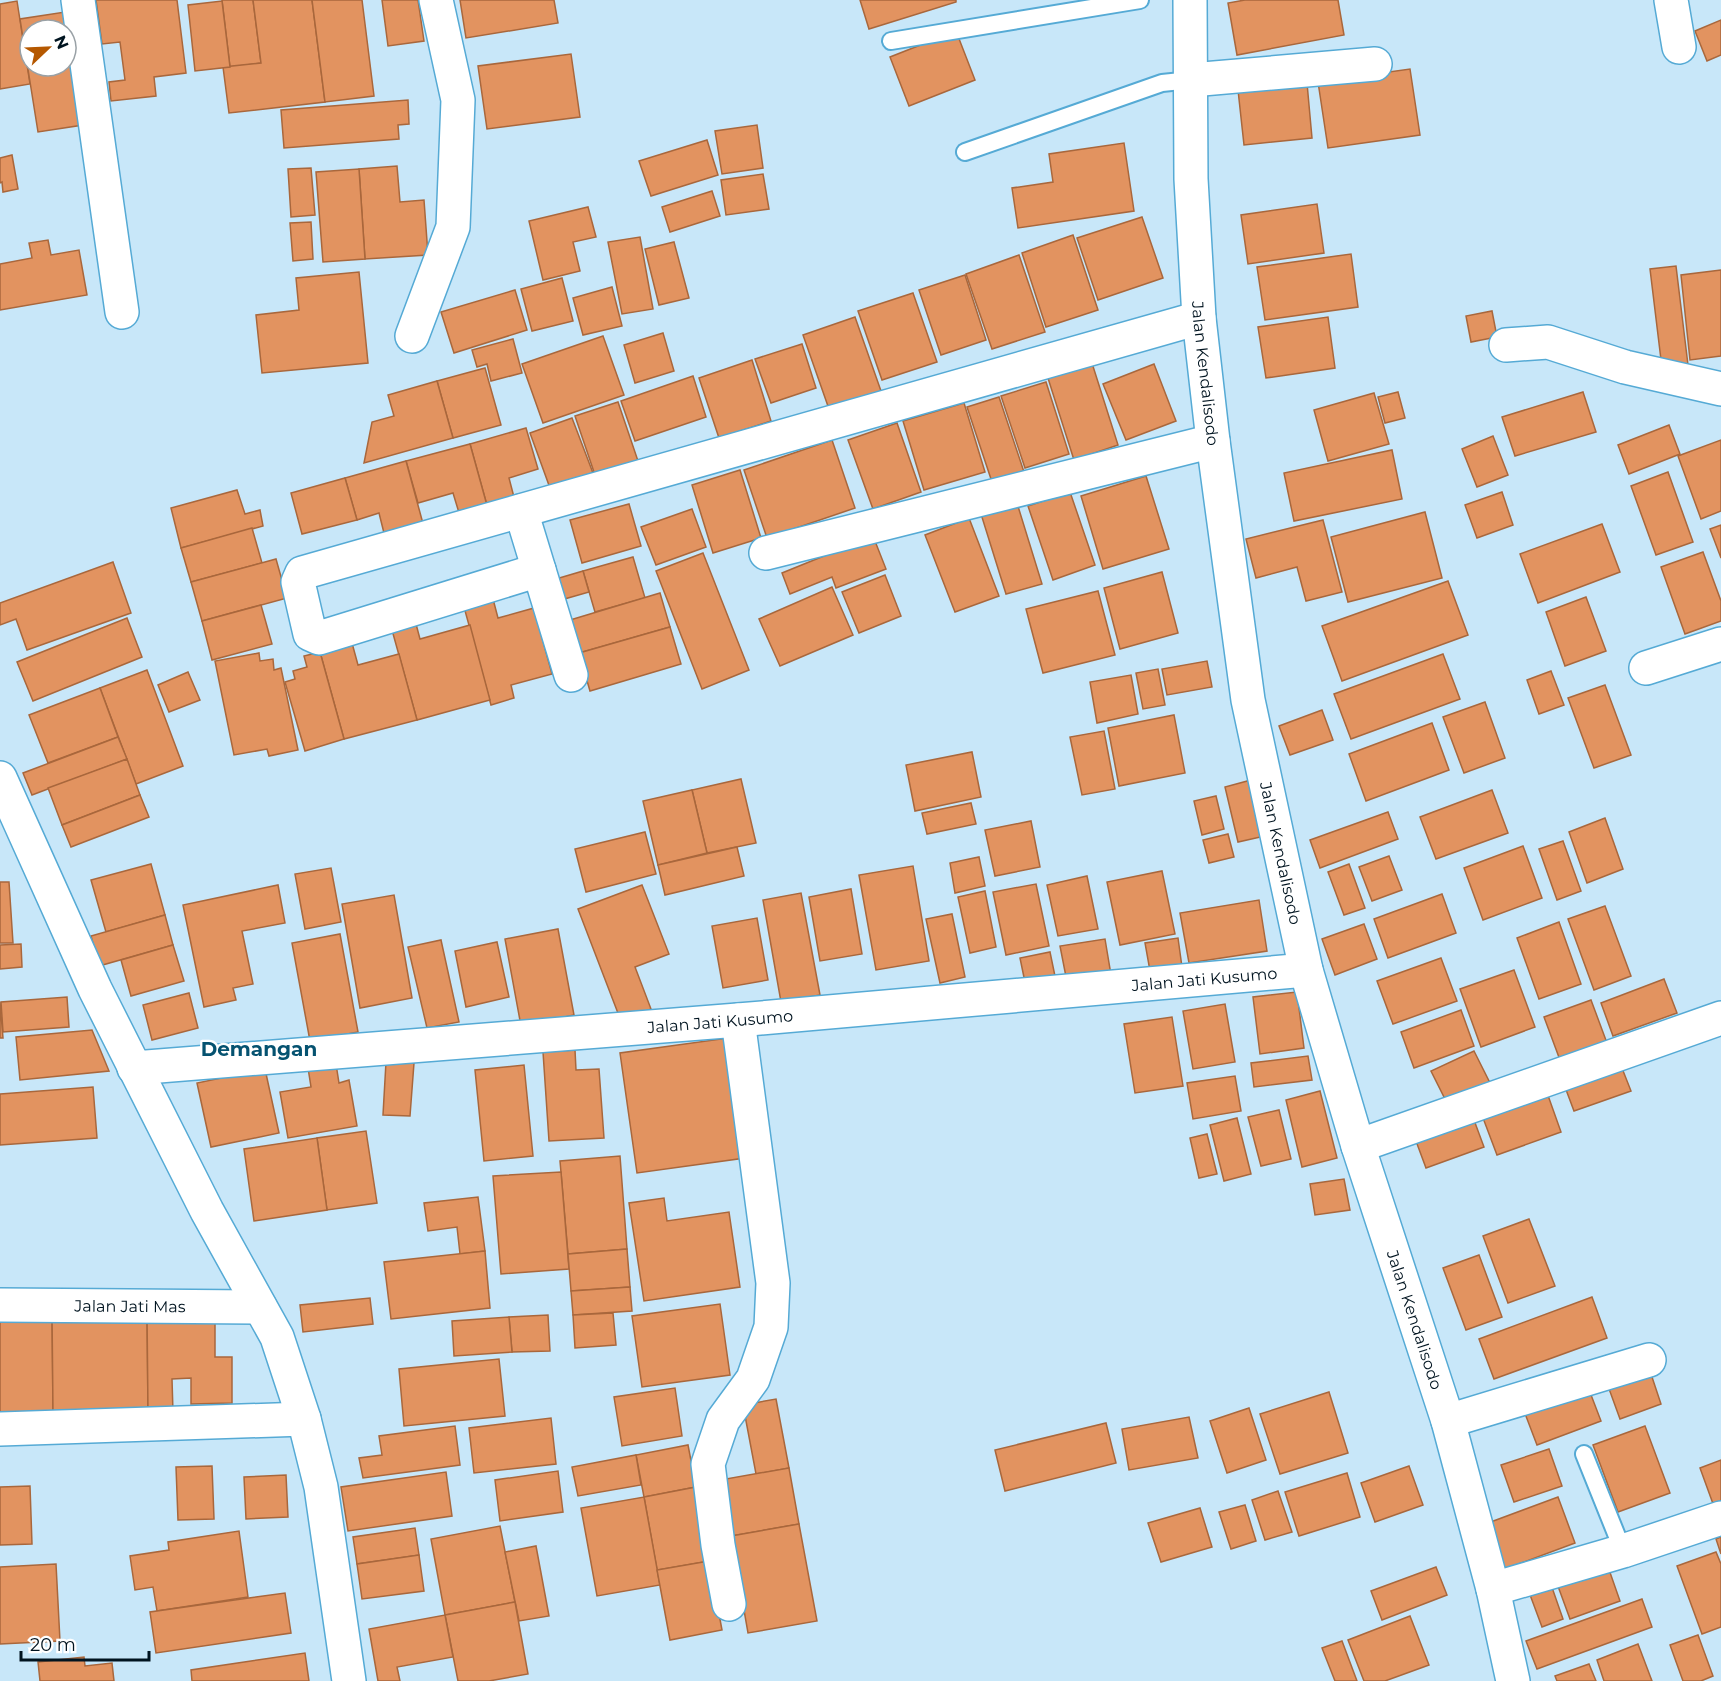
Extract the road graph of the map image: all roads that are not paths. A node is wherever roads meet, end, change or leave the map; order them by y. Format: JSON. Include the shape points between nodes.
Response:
{"nodes":[{"id":1,"x":78,"y":0,"type":"edge"},
{"id":2,"x":436,"y":0,"type":"edge"},
{"id":3,"x":1140,"y":0,"type":"edge"},
{"id":4,"x":1190,"y":0,"type":"edge"},
{"id":5,"x":1671,"y":0,"type":"edge"},
{"id":6,"x":891,"y":41,"type":"dead end"},
{"id":7,"x":1679,"y":47,"type":"dead end"},
{"id":8,"x":1375,"y":64,"type":"dead end"},
{"id":9,"x":1191,"y":80,"type":"junction"},
{"id":10,"x":965,"y":152,"type":"dead end"},
{"id":11,"x":122,"y":312,"type":"dead end"},
{"id":12,"x":1199,"y":318,"type":"junction"},
{"id":13,"x":412,"y":336,"type":"dead end"},
{"id":14,"x":1506,"y":345,"type":"dead end"},
{"id":15,"x":1721,"y":389,"type":"edge"},
{"id":16,"x":1213,"y":441,"type":"junction"},
{"id":17,"x":521,"y":511,"type":"junction"},
{"id":18,"x":766,"y":553,"type":"dead end"},
{"id":19,"x":539,"y":570,"type":"junction"},
{"id":20,"x":1721,"y":644,"type":"edge"},
{"id":21,"x":1647,"y":668,"type":"dead end"},
{"id":22,"x":571,"y":675,"type":"dead end"},
{"id":23,"x":0,"y":778,"type":"edge"},
{"id":24,"x":1306,"y":970,"type":"junction"},
{"id":25,"x":1721,"y":1018,"type":"edge"},
{"id":26,"x":738,"y":1020,"type":"junction"},
{"id":27,"x":134,"y":1068,"type":"junction"},
{"id":28,"x":1358,"y":1146,"type":"junction"},
{"id":29,"x":0,"y":1305,"type":"edge"},
{"id":30,"x":260,"y":1307,"type":"junction"},
{"id":31,"x":1649,"y":1360,"type":"dead end"},
{"id":32,"x":304,"y":1419,"type":"junction"},
{"id":33,"x":1448,"y":1421,"type":"junction"},
{"id":34,"x":0,"y":1429,"type":"edge"},
{"id":35,"x":1584,"y":1454,"type":"dead end"},
{"id":36,"x":1721,"y":1518,"type":"edge"},
{"id":37,"x":1623,"y":1551,"type":"junction"},
{"id":38,"x":1493,"y":1589,"type":"junction"},
{"id":39,"x":729,"y":1604,"type":"dead end"},
{"id":40,"x":349,"y":1681,"type":"edge"},
{"id":41,"x":1513,"y":1681,"type":"edge"}],
"edges":[{"from":1,"to":11,"type":"street"},
{"from":2,"to":13,"type":"street","via":[[458,100],[453,227]]},
{"from":3,"to":6,"type":"lane"},
{"from":4,"to":9,"type":"street","name":"Jalan Kendalisodo"},
{"from":5,"to":7,"type":"street"},
{"from":8,"to":9,"type":"street"},
{"from":9,"to":10,"type":"lane","via":[[1162,83]]},
{"from":9,"to":12,"type":"street","name":"Jalan Kendalisodo","via":[[1191,179]]},
{"from":12,"to":16,"type":"street","name":"Jalan Kendalisodo"},
{"from":12,"to":17,"type":"street"},
{"from":14,"to":15,"type":"street","via":[[1548,342],[1625,367]]},
{"from":16,"to":18,"type":"street"},
{"from":16,"to":24,"type":"street","name":"Jalan Kendalisodo","via":[[1248,700]]},
{"from":17,"to":19,"type":"street"},
{"from":17,"to":19,"type":"street","via":[[302,573],[298,582],[310,634],[319,638]]},
{"from":19,"to":22,"type":"street"},
{"from":20,"to":21,"type":"street"},
{"from":23,"to":27,"type":"street"},
{"from":24,"to":26,"type":"street","name":"Jalan Jati Kusumo"},
{"from":24,"to":28,"type":"street","name":"Jalan Kendalisodo"},
{"from":25,"to":28,"type":"street"},
{"from":26,"to":27,"type":"street","name":"Jalan Jati Kusumo"},
{"from":26,"to":39,"type":"street","via":[[773,1282],[771,1327],[753,1379],[723,1420],[708,1464]]},
{"from":27,"to":30,"type":"street"},
{"from":28,"to":33,"type":"street","name":"Jalan Kendalisodo"},
{"from":29,"to":30,"type":"street","name":"Jalan Jati Mas"},
{"from":30,"to":32,"type":"street","via":[[277,1337]]},
{"from":31,"to":33,"type":"street"},
{"from":32,"to":34,"type":"street"},
{"from":32,"to":40,"type":"street","via":[[321,1486]]},
{"from":33,"to":38,"type":"street","name":"Jalan Kendalisodo"},
{"from":35,"to":37,"type":"lane"},
{"from":36,"to":37,"type":"street"},
{"from":37,"to":38,"type":"street"},
{"from":38,"to":41,"type":"street","name":"Jalan Kendalisodo"}]}
